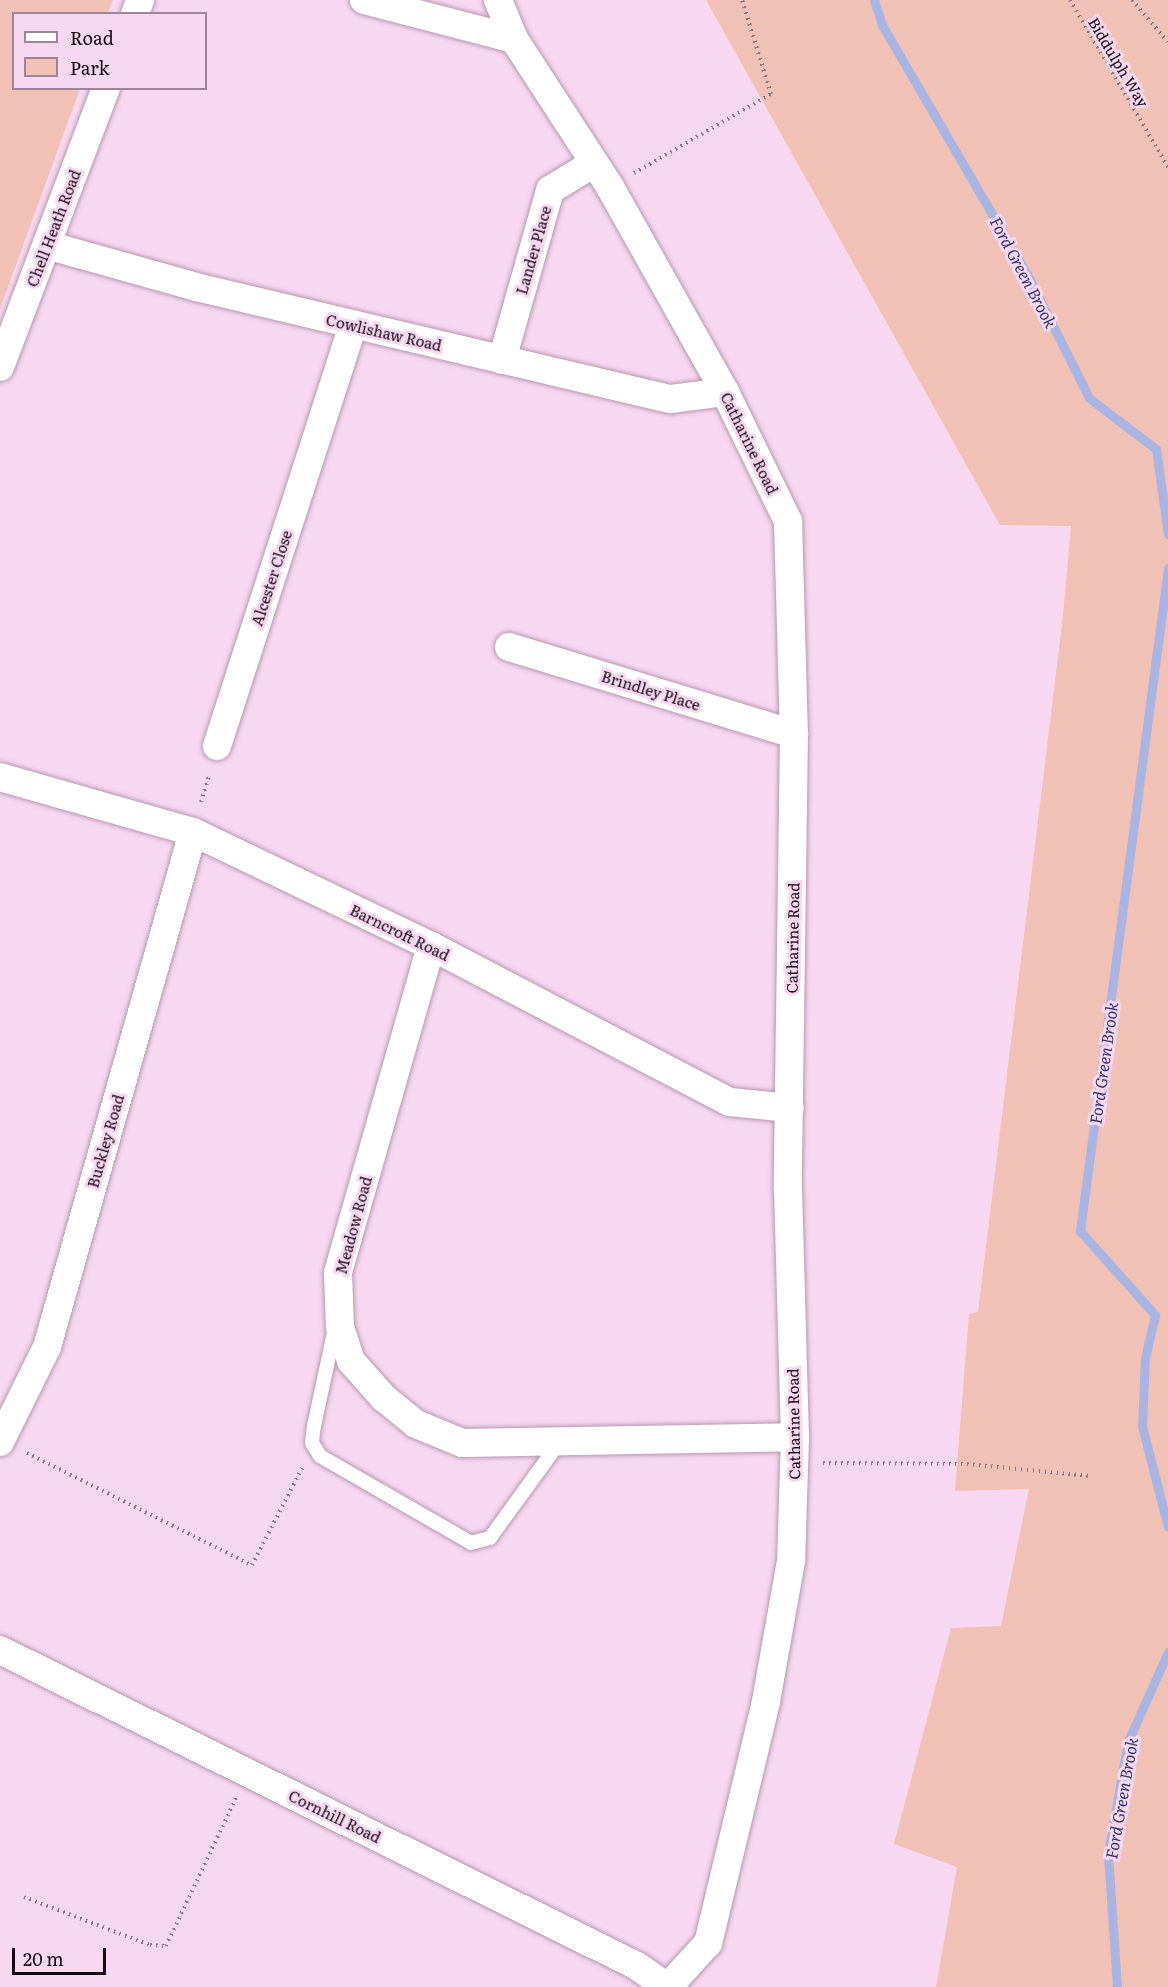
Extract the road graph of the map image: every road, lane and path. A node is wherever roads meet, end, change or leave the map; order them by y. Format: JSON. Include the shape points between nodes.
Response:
{"nodes":[{"id":1,"x":363,"y":0,"type":"edge"},
{"id":2,"x":498,"y":0,"type":"edge"},
{"id":3,"x":742,"y":0,"type":"edge"},
{"id":4,"x":1070,"y":0,"type":"edge"},
{"id":5,"x":1132,"y":0,"type":"edge"},
{"id":6,"x":514,"y":39,"type":"junction"},
{"id":7,"x":1168,"y":42,"type":"edge"},
{"id":8,"x":105,"y":90,"type":"edge"},
{"id":9,"x":594,"y":164,"type":"junction"},
{"id":10,"x":1168,"y":167,"type":"edge"},
{"id":11,"x":610,"y":187,"type":"junction"},
{"id":12,"x":46,"y":245,"type":"junction"},
{"id":13,"x":353,"y":325,"type":"junction"},
{"id":14,"x":502,"y":360,"type":"junction"},
{"id":15,"x":0,"y":367,"type":"edge"},
{"id":16,"x":725,"y":392,"type":"junction"},
{"id":17,"x":509,"y":646,"type":"dead end"},
{"id":18,"x":794,"y":734,"type":"junction"},
{"id":19,"x":217,"y":746,"type":"joint"},
{"id":20,"x":0,"y":777,"type":"edge"},
{"id":21,"x":193,"y":832,"type":"junction"},
{"id":22,"x":431,"y":946,"type":"junction"},
{"id":23,"x":790,"y":1108,"type":"junction"},
{"id":24,"x":339,"y":1305,"type":"junction"},
{"id":25,"x":1,"y":1442,"type":"edge"},
{"id":26,"x":558,"y":1444,"type":"junction"},
{"id":27,"x":795,"y":1450,"type":"junction"},
{"id":28,"x":316,"y":1451,"type":"junction"},
{"id":29,"x":1090,"y":1476,"type":"dead end"},
{"id":30,"x":0,"y":1650,"type":"edge"},
{"id":31,"x":248,"y":1773,"type":"junction"},
{"id":32,"x":24,"y":1897,"type":"dead end"},
{"id":33,"x":668,"y":1987,"type":"edge"}],
"edges":[{"from":1,"to":6,"type":"street"},
{"from":2,"to":6,"type":"street","name":"Catharine Road"},
{"from":3,"to":11,"type":"path","via":[[771,94]]},
{"from":4,"to":10,"type":"path","name":"Biddulph Way"},
{"from":5,"to":7,"type":"path"},
{"from":6,"to":9,"type":"street","name":"Catharine Road"},
{"from":8,"to":12,"type":"street","name":"Chell Heath Road"},
{"from":9,"to":11,"type":"street","name":"Catharine Road"},
{"from":9,"to":14,"type":"street","name":"Lander Place","via":[[550,190]]},
{"from":11,"to":16,"type":"street","name":"Catharine Road"},
{"from":12,"to":13,"type":"street","name":"Cowlishaw Road"},
{"from":12,"to":15,"type":"street","name":"Chell Heath Road"},
{"from":13,"to":14,"type":"street","name":"Cowlishaw Road"},
{"from":13,"to":19,"type":"street","name":"Alcester Close"},
{"from":14,"to":16,"type":"street","name":"Cowlishaw Road","via":[[671,399]]},
{"from":16,"to":18,"type":"street","name":"Catharine Road","via":[[789,521]]},
{"from":17,"to":18,"type":"street","name":"Brindley Place"},
{"from":18,"to":23,"type":"street","name":"Catharine Road"},
{"from":19,"to":21,"type":"path"},
{"from":20,"to":21,"type":"street","name":"Barncroft Road"},
{"from":21,"to":22,"type":"street","name":"Barncroft Road"},
{"from":21,"to":25,"type":"street","name":"Buckley Road","via":[[47,1347]]},
{"from":22,"to":23,"type":"street","name":"Barncroft Road","via":[[730,1102]]},
{"from":22,"to":24,"type":"street","name":"Meadow Road","via":[[338,1273]]},
{"from":23,"to":27,"type":"street","name":"Catharine Road"},
{"from":24,"to":26,"type":"street","name":"Meadow Road","via":[[340,1327],[351,1361],[384,1398],[416,1424],[462,1443]]},
{"from":24,"to":28,"type":"lane","via":[[314,1426],[312,1443]]},
{"from":25,"to":28,"type":"path","via":[[252,1565],[306,1459]]},
{"from":26,"to":27,"type":"street","name":"Meadow Road"},
{"from":26,"to":28,"type":"lane","via":[[490,1538],[471,1544]]},
{"from":27,"to":29,"type":"path"},
{"from":27,"to":33,"type":"street","name":"Catharine Road","via":[[791,1561],[766,1702],[708,1943]]},
{"from":30,"to":31,"type":"street","name":"Cornhill Road"},
{"from":31,"to":32,"type":"path","via":[[166,1947],[150,1945]]},
{"from":31,"to":33,"type":"street","name":"Cornhill Road","via":[[637,1966]]}]}
